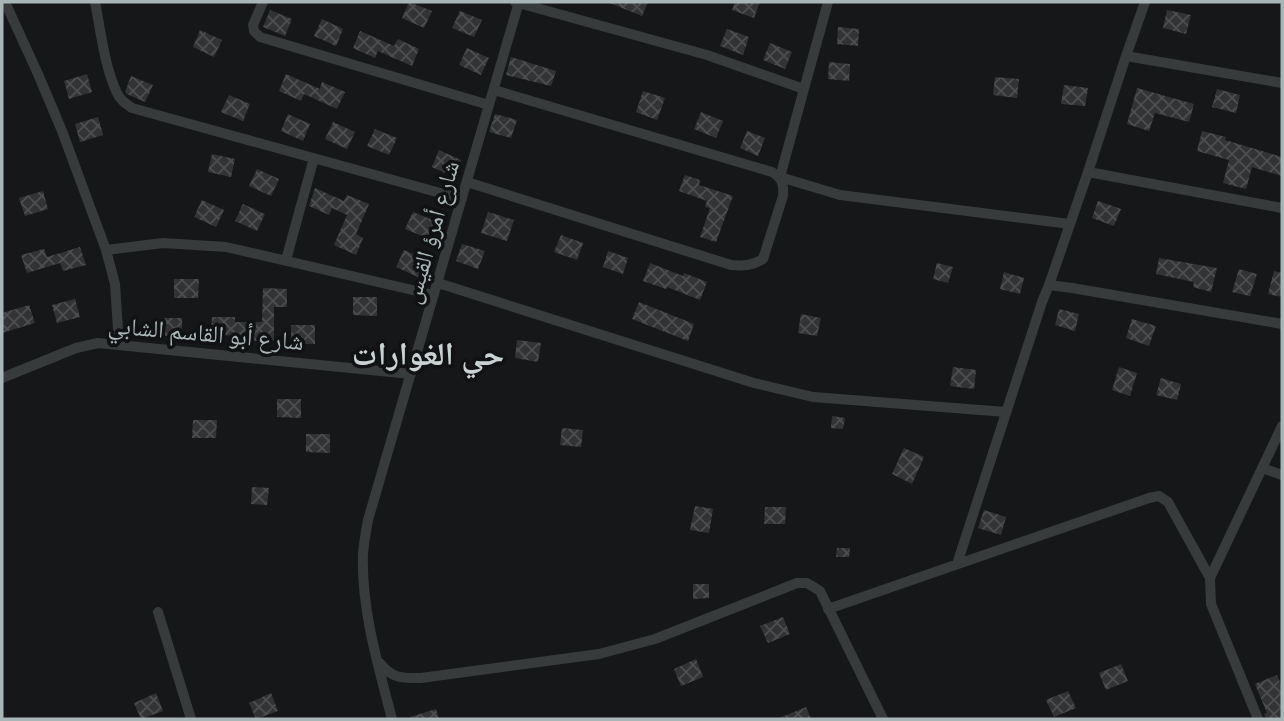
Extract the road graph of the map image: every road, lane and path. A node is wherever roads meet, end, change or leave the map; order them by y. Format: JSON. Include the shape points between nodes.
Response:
{"nodes":[{"id":1,"x":5,"y":2,"type":"edge"},
{"id":2,"x":95,"y":2,"type":"edge"},
{"id":3,"x":263,"y":2,"type":"edge"},
{"id":4,"x":518,"y":2,"type":"edge"},
{"id":5,"x":828,"y":2,"type":"edge"},
{"id":6,"x":1145,"y":2,"type":"edge"},
{"id":7,"x":1126,"y":56,"type":"junction"},
{"id":8,"x":1282,"y":83,"type":"edge"},
{"id":9,"x":804,"y":89,"type":"junction"},
{"id":10,"x":494,"y":90,"type":"junction"},
{"id":11,"x":489,"y":105,"type":"junction"},
{"id":12,"x":314,"y":158,"type":"junction"},
{"id":13,"x":1088,"y":172,"type":"junction"},
{"id":14,"x":780,"y":177,"type":"junction"},
{"id":15,"x":467,"y":182,"type":"junction"},
{"id":16,"x":462,"y":199,"type":"junction"},
{"id":17,"x":1282,"y":208,"type":"edge"},
{"id":18,"x":1070,"y":224,"type":"junction"},
{"id":19,"x":106,"y":250,"type":"junction"},
{"id":20,"x":286,"y":260,"type":"junction"},
{"id":21,"x":438,"y":282,"type":"junction"},
{"id":22,"x":1049,"y":285,"type":"junction"},
{"id":23,"x":434,"y":295,"type":"junction"},
{"id":24,"x":1282,"y":324,"type":"edge"},
{"id":25,"x":119,"y":345,"type":"junction"},
{"id":26,"x":411,"y":374,"type":"junction"},
{"id":27,"x":2,"y":378,"type":"edge"},
{"id":28,"x":1006,"y":412,"type":"junction"},
{"id":29,"x":1282,"y":425,"type":"edge"},
{"id":30,"x":1262,"y":468,"type":"junction"},
{"id":31,"x":1282,"y":475,"type":"edge"},
{"id":32,"x":957,"y":564,"type":"junction"},
{"id":33,"x":1210,"y":578,"type":"junction"},
{"id":34,"x":828,"y":608,"type":"junction"},
{"id":35,"x":158,"y":612,"type":"dead end"},
{"id":36,"x":377,"y":657,"type":"junction"},
{"id":37,"x":191,"y":719,"type":"edge"},
{"id":38,"x":393,"y":719,"type":"edge"},
{"id":39,"x":883,"y":719,"type":"edge"},
{"id":40,"x":1258,"y":719,"type":"edge"}],
"edges":[{"from":1,"to":19,"type":"street","via":[[62,131]]},
{"from":2,"to":12,"type":"street","via":[[107,64],[124,103]]},
{"from":3,"to":11,"type":"street","via":[[253,24],[260,37]]},
{"from":4,"to":9,"type":"street","via":[[707,55]]},
{"from":4,"to":10,"type":"street","name":"شارع أمرؤ القيس"},
{"from":5,"to":9,"type":"street"},
{"from":6,"to":7,"type":"street"},
{"from":7,"to":8,"type":"street"},
{"from":7,"to":13,"type":"street"},
{"from":9,"to":14,"type":"street"},
{"from":10,"to":11,"type":"street","name":"شارع أمرؤ القيس"},
{"from":10,"to":14,"type":"street"},
{"from":11,"to":15,"type":"street","name":"شارع أمرؤ القيس"},
{"from":12,"to":16,"type":"street"},
{"from":12,"to":20,"type":"street"},
{"from":13,"to":17,"type":"street"},
{"from":13,"to":18,"type":"street"},
{"from":14,"to":15,"type":"street","via":[[783,196],[763,259],[745,266]]},
{"from":14,"to":18,"type":"street","via":[[840,194]]},
{"from":15,"to":16,"type":"street","name":"شارع أمرؤ القيس"},
{"from":16,"to":21,"type":"street","name":"شارع أمرؤ القيس"},
{"from":18,"to":22,"type":"street"},
{"from":19,"to":20,"type":"street","via":[[163,243],[226,247]]},
{"from":19,"to":25,"type":"street","via":[[115,284]]},
{"from":20,"to":23,"type":"street"},
{"from":21,"to":23,"type":"street","name":"شارع أمرؤ القيس"},
{"from":21,"to":28,"type":"street","via":[[777,389],[813,397]]},
{"from":22,"to":24,"type":"street"},
{"from":22,"to":28,"type":"street"},
{"from":23,"to":26,"type":"street","name":"شارع أمرؤ القيس"},
{"from":25,"to":26,"type":"street","name":"شارع أبو القاسم الشابي"},
{"from":25,"to":27,"type":"street","name":"شارع أبو القاسم الشابي","via":[[76,348]]},
{"from":26,"to":36,"type":"street","name":"شارع أمرؤ القيس","via":[[363,551],[363,581]]},
{"from":28,"to":32,"type":"street"},
{"from":29,"to":30,"type":"street"},
{"from":30,"to":31,"type":"street"},
{"from":30,"to":33,"type":"street"},
{"from":32,"to":33,"type":"street","via":[[1159,496],[1168,502]]},
{"from":32,"to":34,"type":"street"},
{"from":33,"to":40,"type":"street","via":[[1211,604]]},
{"from":34,"to":36,"type":"street","via":[[820,591],[797,583],[656,639],[599,654],[421,678],[401,678],[386,671]]},
{"from":34,"to":39,"type":"street"},
{"from":35,"to":37,"type":"street"},
{"from":36,"to":38,"type":"street","name":"شارع أمرؤ القيس"}]}
